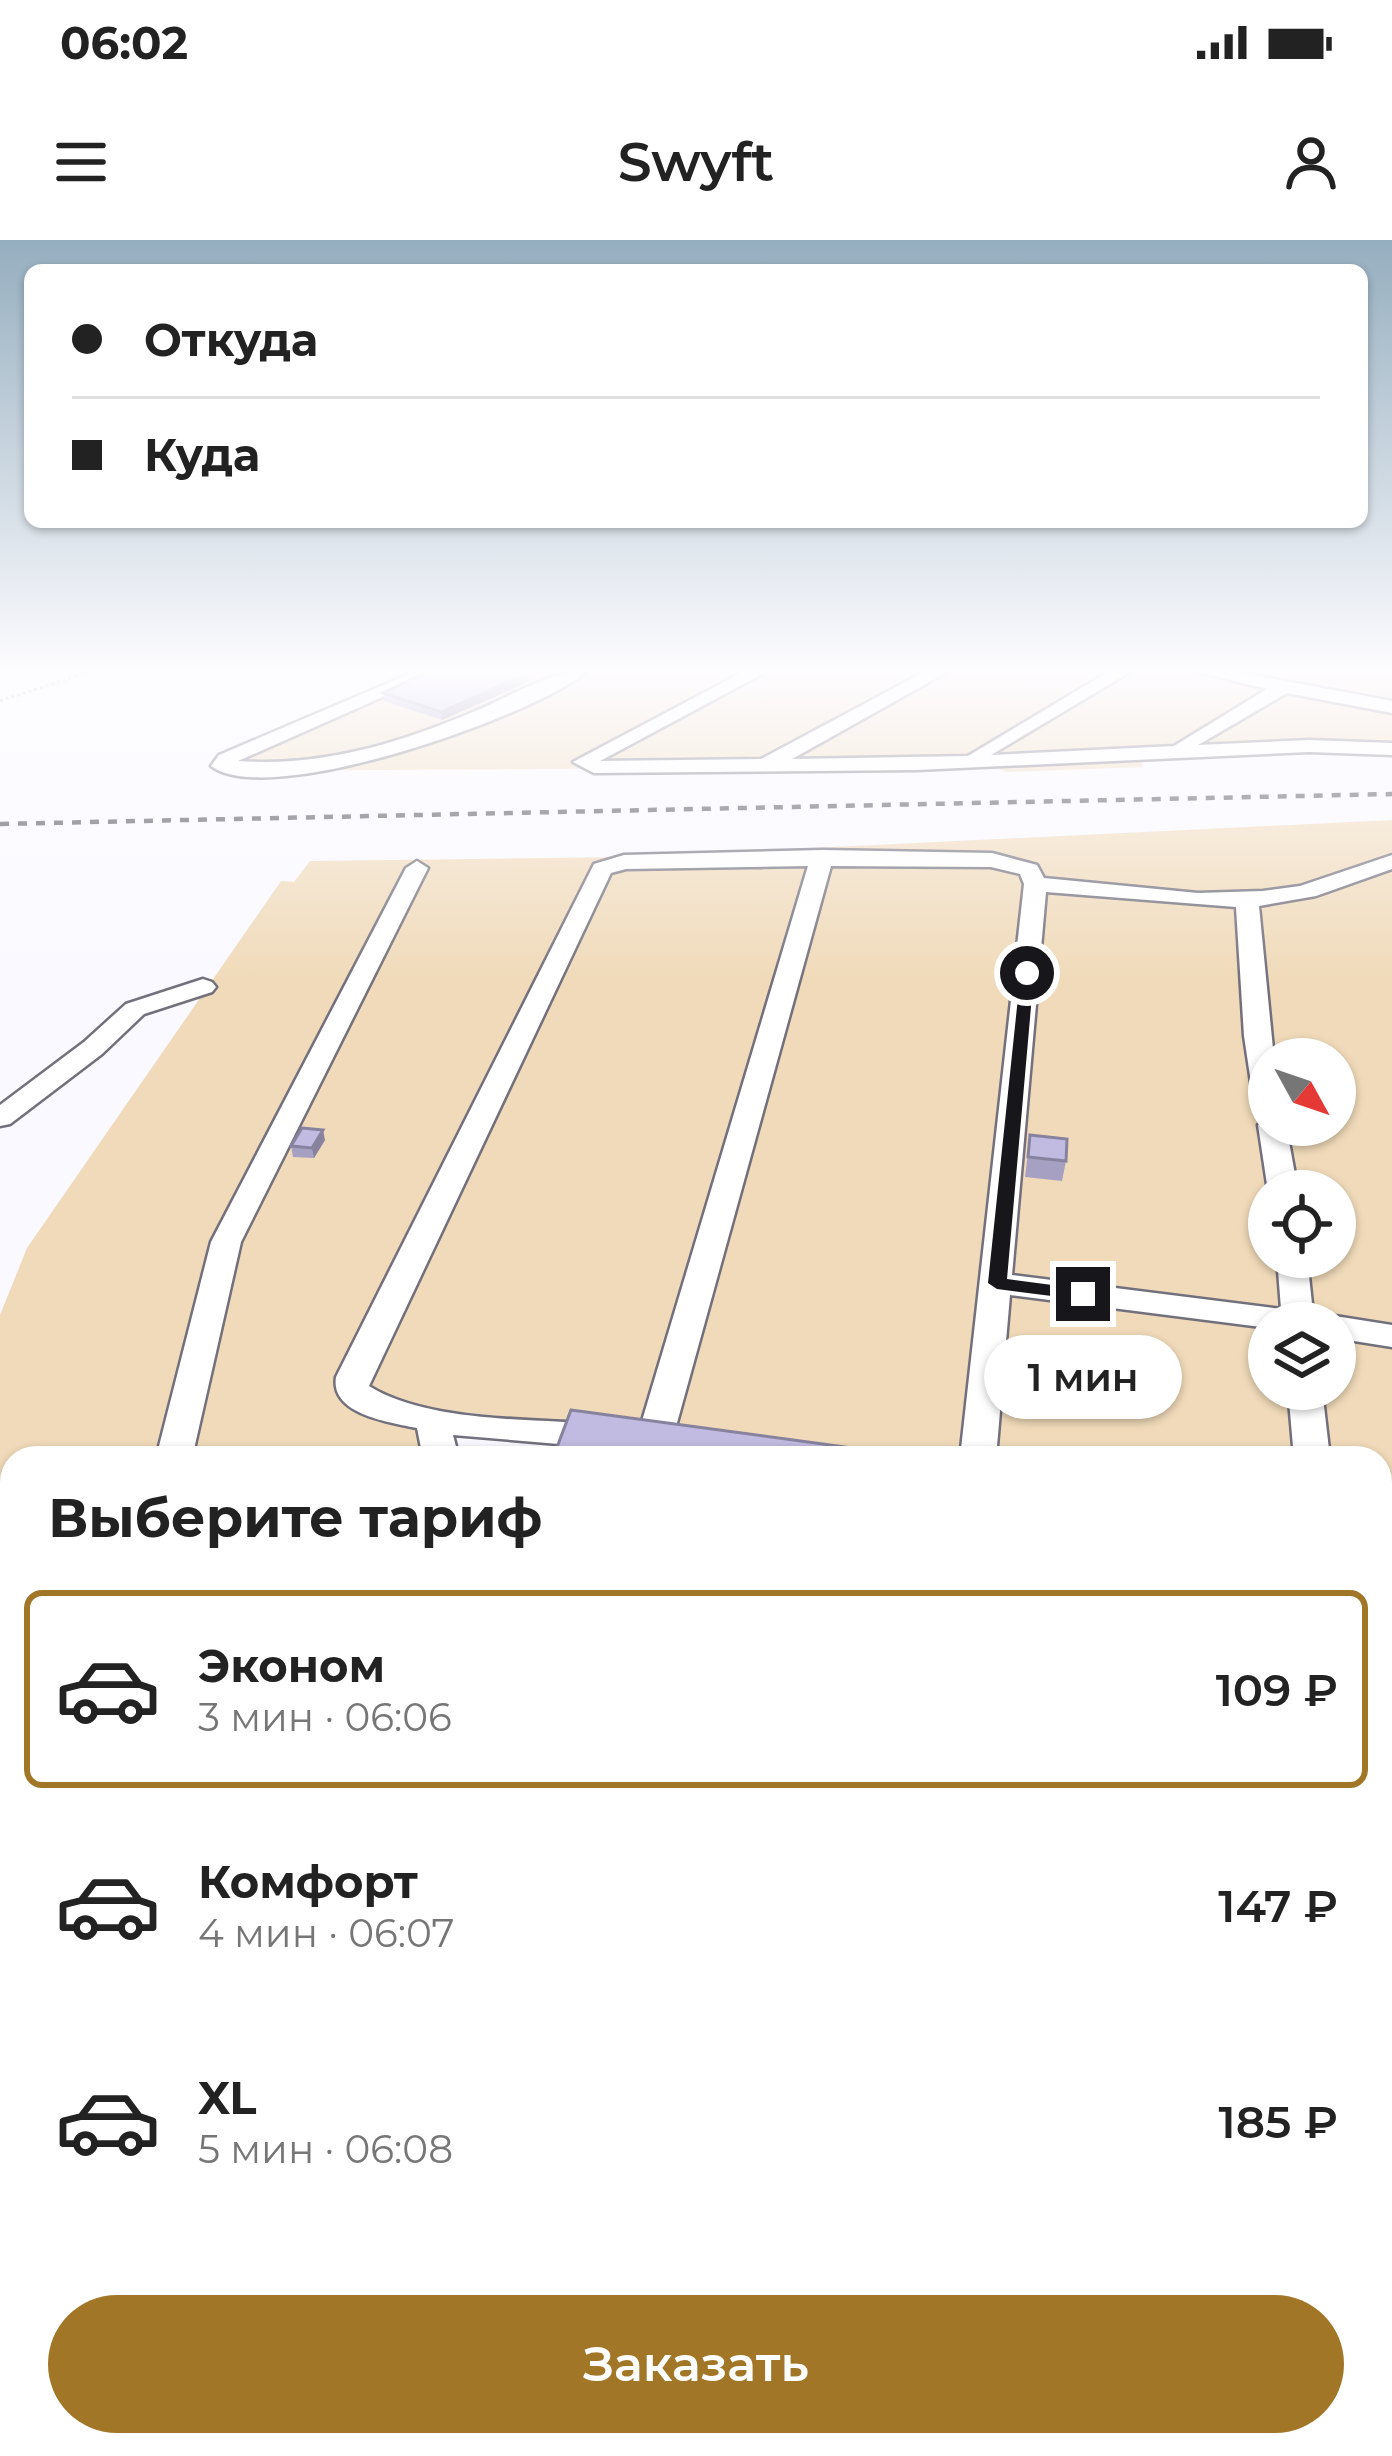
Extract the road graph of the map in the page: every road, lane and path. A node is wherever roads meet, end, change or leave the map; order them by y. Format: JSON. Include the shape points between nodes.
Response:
{"nodes":[{"id":1,"x":822,"y":857,"type":"junction"},
{"id":2,"x":1392,"y":862,"type":"edge"},
{"id":3,"x":417,"y":868,"type":"dead end"},
{"id":4,"x":1024,"y":874,"type":"junction"},
{"id":5,"x":1246,"y":900,"type":"junction"},
{"id":6,"x":203,"y":987,"type":"dead end"},
{"id":7,"x":1257,"y":1038,"type":"edge"},
{"id":8,"x":0,"y":1118,"type":"edge"},
{"id":9,"x":997,"y":1283,"type":"junction"},
{"id":10,"x":1248,"y":1315,"type":"edge"},
{"id":11,"x":1356,"y":1330,"type":"edge"},
{"id":12,"x":1392,"y":1336,"type":"edge"},
{"id":13,"x":1307,"y":1410,"type":"edge"},
{"id":14,"x":432,"y":1419,"type":"junction"},
{"id":15,"x":177,"y":1446,"type":"edge"},
{"id":16,"x":438,"y":1446,"type":"edge"},
{"id":17,"x":979,"y":1446,"type":"edge"},
{"id":18,"x":1311,"y":1446,"type":"edge"}],
"edges":[{"from":1,"to":4,"type":"street","via":[[992,860]]},
{"from":1,"to":14,"type":"street","via":[[664,1443]]},
{"from":1,"to":14,"type":"street","via":[[602,869],[353,1377],[351,1390],[364,1403]]},
{"from":2,"to":5,"type":"street","via":[[1298,893]]},
{"from":3,"to":15,"type":"street","via":[[226,1242]]},
{"from":4,"to":5,"type":"street"},
{"from":4,"to":9,"type":"street"},
{"from":5,"to":7,"type":"street"},
{"from":6,"to":8,"type":"street","via":[[135,1009]]},
{"from":9,"to":10,"type":"street"},
{"from":9,"to":17,"type":"street"},
{"from":11,"to":12,"type":"street"},
{"from":13,"to":18,"type":"street"},
{"from":14,"to":16,"type":"street"}]}
